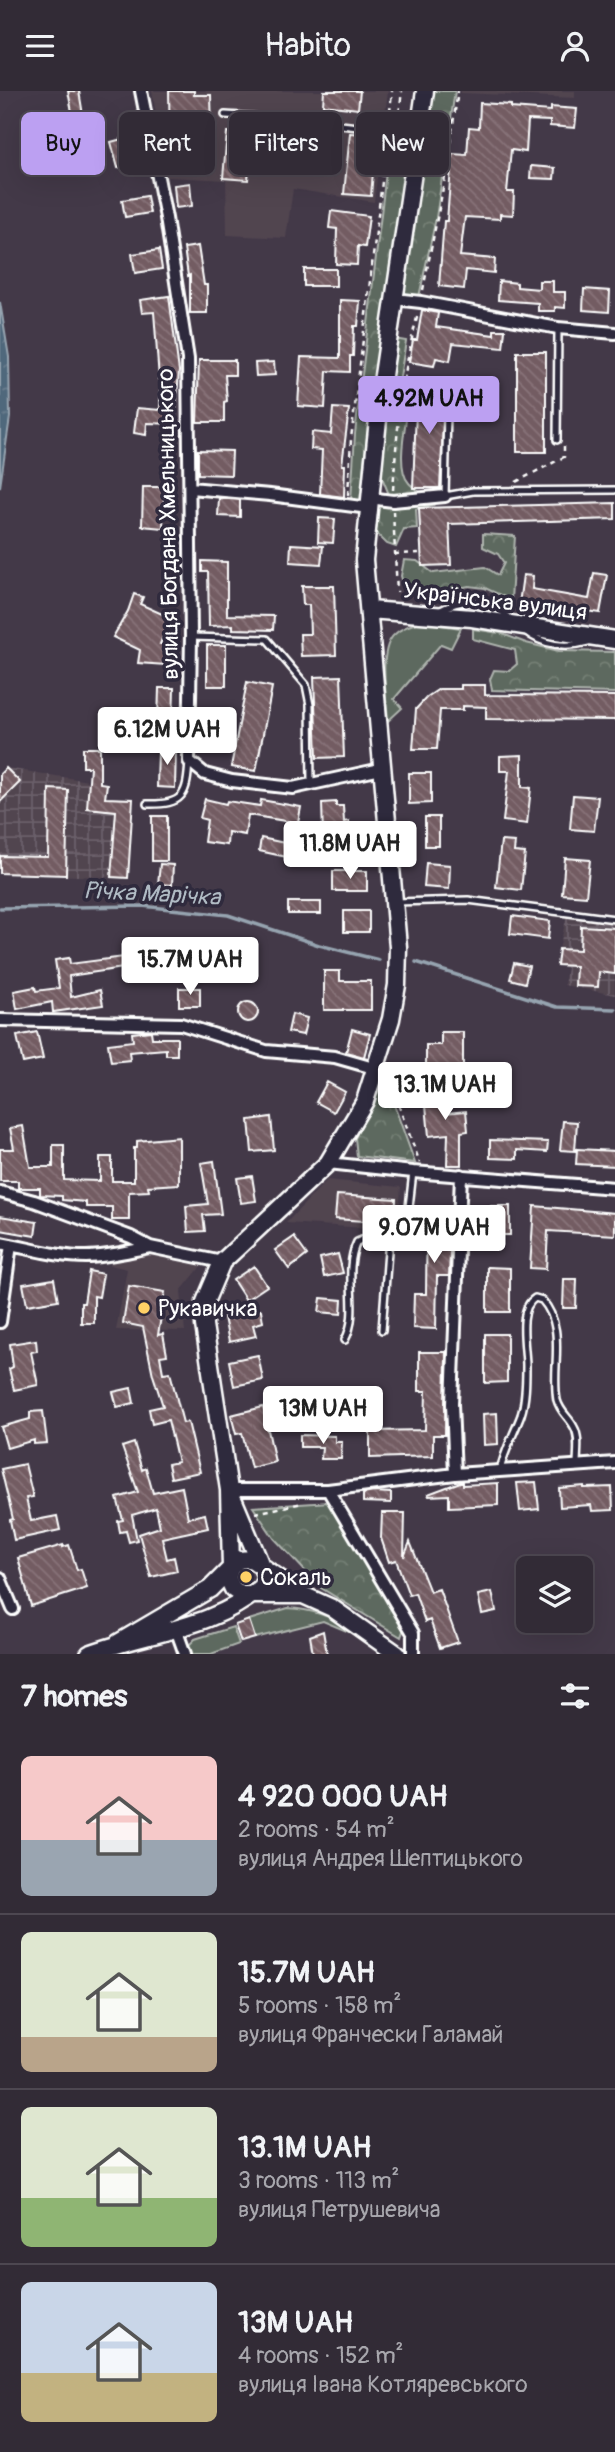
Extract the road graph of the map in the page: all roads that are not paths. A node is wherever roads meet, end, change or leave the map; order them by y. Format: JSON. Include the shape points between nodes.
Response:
{"nodes":[{"id":1,"x":141,"y":91,"type":"edge"},
{"id":2,"x":425,"y":91,"type":"edge"},
{"id":3,"x":422,"y":112,"type":"edge"},
{"id":4,"x":225,"y":115,"type":"dead end"},
{"id":5,"x":356,"y":127,"type":"edge"},
{"id":6,"x":413,"y":175,"type":"edge"},
{"id":7,"x":394,"y":299,"type":"junction"},
{"id":8,"x":558,"y":328,"type":"junction"},
{"id":9,"x":615,"y":333,"type":"edge"},
{"id":10,"x":447,"y":413,"type":"dead end"},
{"id":11,"x":557,"y":440,"type":"dead end"},
{"id":12,"x":190,"y":488,"type":"junction"},
{"id":13,"x":615,"y":490,"type":"edge"},
{"id":14,"x":446,"y":496,"type":"junction"},
{"id":15,"x":369,"y":503,"type":"junction"},
{"id":16,"x":369,"y":610,"type":"junction"},
{"id":17,"x":191,"y":637,"type":"junction"},
{"id":18,"x":608,"y":638,"type":"edge"},
{"id":19,"x":189,"y":761,"type":"junction"},
{"id":20,"x":381,"y":769,"type":"junction"},
{"id":21,"x":311,"y":784,"type":"junction"},
{"id":22,"x":147,"y":804,"type":"dead end"},
{"id":23,"x":393,"y":902,"type":"junction"},
{"id":24,"x":615,"y":919,"type":"edge"},
{"id":25,"x":0,"y":1020,"type":"edge"},
{"id":26,"x":382,"y":1071,"type":"junction"},
{"id":27,"x":328,"y":1163,"type":"junction"},
{"id":28,"x":416,"y":1173,"type":"junction"},
{"id":29,"x":461,"y":1175,"type":"junction"},
{"id":30,"x":615,"y":1188,"type":"edge"},
{"id":31,"x":0,"y":1192,"type":"edge"},
{"id":32,"x":389,"y":1238,"type":"junction"},
{"id":33,"x":5,"y":1244,"type":"edge"},
{"id":34,"x":150,"y":1247,"type":"junction"},
{"id":35,"x":222,"y":1262,"type":"junction"},
{"id":36,"x":0,"y":1322,"type":"edge"},
{"id":37,"x":382,"y":1330,"type":"dead end"},
{"id":38,"x":345,"y":1340,"type":"dead end"},
{"id":39,"x":615,"y":1463,"type":"edge"},
{"id":40,"x":577,"y":1465,"type":"junction"},
{"id":41,"x":500,"y":1471,"type":"junction"},
{"id":42,"x":455,"y":1474,"type":"junction"},
{"id":43,"x":229,"y":1490,"type":"junction"},
{"id":44,"x":328,"y":1490,"type":"junction"},
{"id":45,"x":261,"y":1565,"type":"junction"},
{"id":46,"x":231,"y":1567,"type":"junction"},
{"id":47,"x":0,"y":1578,"type":"edge"},
{"id":48,"x":254,"y":1594,"type":"junction"},
{"id":49,"x":303,"y":1595,"type":"junction"},
{"id":50,"x":13,"y":1609,"type":"dead end"},
{"id":51,"x":176,"y":1629,"type":"junction"},
{"id":52,"x":118,"y":1643,"type":"junction"},
{"id":53,"x":89,"y":1654,"type":"edge"},
{"id":54,"x":185,"y":1654,"type":"edge"},
{"id":55,"x":397,"y":1654,"type":"edge"},
{"id":56,"x":413,"y":1654,"type":"edge"}],
"edges":[{"from":1,"to":12,"type":"street","name":"вулиця Богдана Хмельницького","via":[[188,359]]},
{"from":2,"to":3,"type":"street"},
{"from":4,"to":5,"type":"lane"},
{"from":6,"to":7,"type":"street"},
{"from":7,"to":8,"type":"street"},
{"from":7,"to":15,"type":"street"},
{"from":8,"to":9,"type":"street"},
{"from":8,"to":11,"type":"lane"},
{"from":10,"to":14,"type":"lane"},
{"from":12,"to":15,"type":"street"},
{"from":12,"to":17,"type":"street","name":"вулиця Богдана Хмельницького"},
{"from":13,"to":14,"type":"lane","via":[[473,491]]},
{"from":14,"to":15,"type":"street"},
{"from":15,"to":16,"type":"street","via":[[364,560]]},
{"from":16,"to":18,"type":"street","name":"Українська вулиця","via":[[434,614]]},
{"from":16,"to":20,"type":"street"},
{"from":17,"to":19,"type":"street","name":"вулиця Богдана Хмельницького"},
{"from":17,"to":21,"type":"lane","via":[[267,639],[306,685]]},
{"from":19,"to":21,"type":"street","via":[[205,774],[232,781],[293,788]]},
{"from":19,"to":22,"type":"lane","via":[[183,795],[165,804]]},
{"from":20,"to":21,"type":"street"},
{"from":20,"to":23,"type":"street"},
{"from":23,"to":24,"type":"lane","via":[[468,900]]},
{"from":23,"to":26,"type":"street","via":[[397,985]]},
{"from":25,"to":26,"type":"street","via":[[181,1024],[266,1051],[335,1057]]},
{"from":26,"to":27,"type":"street"},
{"from":27,"to":28,"type":"street"},
{"from":27,"to":35,"type":"street"},
{"from":28,"to":29,"type":"street"},
{"from":28,"to":32,"type":"lane","via":[[408,1216],[397,1240]]},
{"from":29,"to":30,"type":"street"},
{"from":29,"to":42,"type":"street","via":[[452,1391]]},
{"from":31,"to":34,"type":"street"},
{"from":32,"to":37,"type":"lane"},
{"from":32,"to":38,"type":"lane","via":[[357,1242],[351,1255],[351,1328]]},
{"from":33,"to":34,"type":"street","via":[[87,1257]]},
{"from":33,"to":36,"type":"street"},
{"from":34,"to":35,"type":"street"},
{"from":35,"to":43,"type":"street","via":[[205,1302],[204,1325]]},
{"from":39,"to":40,"type":"street"},
{"from":40,"to":41,"type":"street"},
{"from":40,"to":41,"type":"lane","via":[[577,1432],[557,1398],[552,1315],[542,1300],[535,1298],[529,1301],[524,1316],[526,1368],[521,1415]]},
{"from":41,"to":42,"type":"street"},
{"from":42,"to":44,"type":"street"},
{"from":43,"to":44,"type":"street"},
{"from":43,"to":45,"type":"street"},
{"from":43,"to":46,"type":"street"},
{"from":44,"to":56,"type":"street","via":[[413,1633]]},
{"from":45,"to":46,"type":"street","via":[[251,1559],[239,1560]]},
{"from":45,"to":48,"type":"street","via":[[265,1575]]},
{"from":45,"to":49,"type":"street"},
{"from":46,"to":48,"type":"street","via":[[228,1579],[233,1589],[242,1595]]},
{"from":46,"to":52,"type":"street","via":[[211,1589]]},
{"from":47,"to":50,"type":"street"},
{"from":48,"to":49,"type":"street"},
{"from":48,"to":51,"type":"street","via":[[229,1610]]},
{"from":49,"to":55,"type":"street","via":[[332,1608]]},
{"from":51,"to":52,"type":"street"},
{"from":51,"to":54,"type":"street"},
{"from":52,"to":53,"type":"street"}]}
